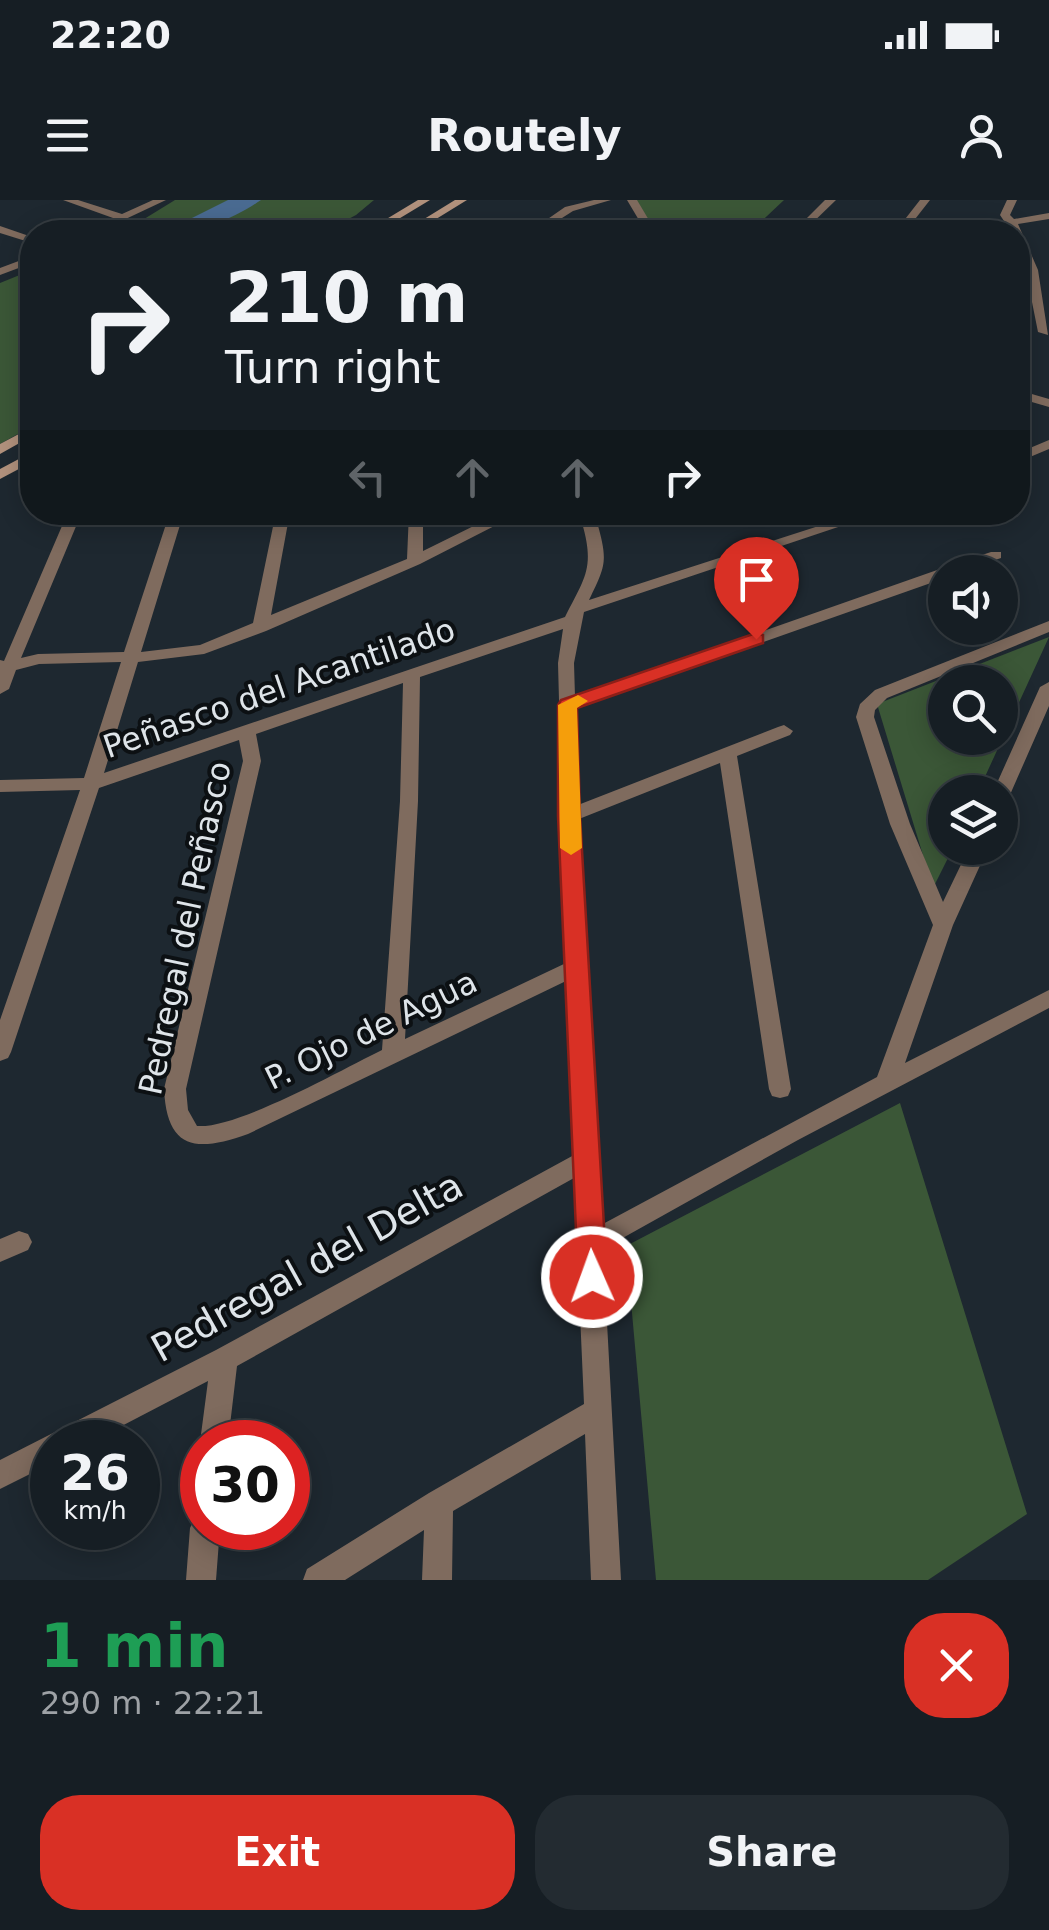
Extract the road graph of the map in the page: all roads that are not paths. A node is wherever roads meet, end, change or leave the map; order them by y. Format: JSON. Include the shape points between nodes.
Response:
{"nodes":[{"id":1,"x":68,"y":200,"type":"edge"},
{"id":2,"x":161,"y":200,"type":"edge"},
{"id":3,"x":426,"y":200,"type":"edge"},
{"id":4,"x":462,"y":200,"type":"edge"},
{"id":5,"x":606,"y":200,"type":"edge"},
{"id":6,"x":831,"y":200,"type":"edge"},
{"id":7,"x":925,"y":200,"type":"edge"},
{"id":8,"x":123,"y":218,"type":"junction"},
{"id":9,"x":118,"y":220,"type":"edge"},
{"id":10,"x":392,"y":220,"type":"edge"},
{"id":11,"x":429,"y":220,"type":"edge"},
{"id":12,"x":553,"y":220,"type":"edge"},
{"id":13,"x":810,"y":220,"type":"edge"},
{"id":14,"x":909,"y":220,"type":"edge"},
{"id":15,"x":1030,"y":256,"type":"edge"},
{"id":16,"x":1044,"y":332,"type":"dead end"},
{"id":17,"x":70,"y":525,"type":"edge"},
{"id":18,"x":173,"y":525,"type":"edge"},
{"id":19,"x":280,"y":525,"type":"edge"},
{"id":20,"x":416,"y":525,"type":"edge"},
{"id":21,"x":488,"y":525,"type":"edge"},
{"id":22,"x":590,"y":525,"type":"edge"},
{"id":23,"x":837,"y":525,"type":"edge"},
{"id":24,"x":415,"y":561,"type":"junction"},
{"id":25,"x":928,"y":578,"type":"edge"},
{"id":26,"x":575,"y":614,"type":"junction"},
{"id":27,"x":1049,"y":626,"type":"edge"},
{"id":28,"x":260,"y":628,"type":"junction"},
{"id":29,"x":0,"y":638,"type":"edge"},
{"id":30,"x":20,"y":646,"type":"junction"},
{"id":31,"x":130,"y":658,"type":"junction"},
{"id":32,"x":38,"y":659,"type":"junction"},
{"id":33,"x":4,"y":666,"type":"edge"},
{"id":34,"x":412,"y":674,"type":"junction"},
{"id":35,"x":1049,"y":688,"type":"edge"},
{"id":36,"x":0,"y":689,"type":"edge"},
{"id":37,"x":568,"y":705,"type":"junction"},
{"id":38,"x":246,"y":730,"type":"junction"},
{"id":39,"x":784,"y":731,"type":"dead end"},
{"id":40,"x":728,"y":753,"type":"junction"},
{"id":41,"x":1010,"y":775,"type":"edge"},
{"id":42,"x":91,"y":784,"type":"junction"},
{"id":43,"x":0,"y":786,"type":"edge"},
{"id":44,"x":569,"y":816,"type":"junction"},
{"id":45,"x":970,"y":865,"type":"edge"},
{"id":46,"x":943,"y":925,"type":"junction"},
{"id":47,"x":577,"y":967,"type":"junction"},
{"id":48,"x":1049,"y":998,"type":"edge"},
{"id":49,"x":0,"y":1052,"type":"edge"},
{"id":50,"x":393,"y":1058,"type":"junction"},
{"id":51,"x":885,"y":1086,"type":"junction"},
{"id":52,"x":780,"y":1089,"type":"dead end"},
{"id":53,"x":190,"y":1135,"type":"joint"},
{"id":54,"x":588,"y":1159,"type":"junction"},
{"id":55,"x":592,"y":1244,"type":"junction"},
{"id":56,"x":226,"y":1358,"type":"junction"},
{"id":57,"x":596,"y":1412,"type":"junction"},
{"id":58,"x":106,"y":1420,"type":"edge"},
{"id":59,"x":217,"y":1420,"type":"edge"},
{"id":60,"x":30,"y":1459,"type":"edge"},
{"id":61,"x":0,"y":1475,"type":"edge"},
{"id":62,"x":439,"y":1503,"type":"junction"},
{"id":63,"x":204,"y":1550,"type":"edge"},
{"id":64,"x":202,"y":1580,"type":"edge"},
{"id":65,"x":318,"y":1580,"type":"edge"},
{"id":66,"x":436,"y":1580,"type":"edge"},
{"id":67,"x":606,"y":1580,"type":"edge"}],
"edges":[{"from":1,"to":8,"type":"street"},
{"from":2,"to":8,"type":"street"},
{"from":3,"to":10,"type":"street"},
{"from":4,"to":11,"type":"street"},
{"from":5,"to":12,"type":"street"},
{"from":6,"to":13,"type":"street"},
{"from":7,"to":14,"type":"street"},
{"from":8,"to":9,"type":"street"},
{"from":15,"to":16,"type":"street"},
{"from":17,"to":30,"type":"street"},
{"from":18,"to":31,"type":"street"},
{"from":19,"to":28,"type":"street"},
{"from":20,"to":24,"type":"street"},
{"from":21,"to":24,"type":"street"},
{"from":22,"to":26,"type":"street","via":[[597,567]]},
{"from":23,"to":26,"type":"street","name":"Peñasco del Acantilado"},
{"from":24,"to":28,"type":"street"},
{"from":25,"to":37,"type":"street"},
{"from":26,"to":34,"type":"street","name":"Peñasco del Acantilado"},
{"from":26,"to":37,"type":"street","via":[[566,663]]},
{"from":27,"to":46,"type":"street","via":[[882,694],[866,708],[900,824]]},
{"from":28,"to":31,"type":"street","via":[[204,649]]},
{"from":29,"to":30,"type":"street"},
{"from":30,"to":32,"type":"street"},
{"from":30,"to":33,"type":"street"},
{"from":31,"to":32,"type":"street"},
{"from":31,"to":42,"type":"street"},
{"from":32,"to":33,"type":"street"},
{"from":33,"to":36,"type":"street"},
{"from":34,"to":38,"type":"street","name":"Peñasco del Acantilado"},
{"from":34,"to":50,"type":"street"},
{"from":35,"to":41,"type":"street"},
{"from":37,"to":44,"type":"street"},
{"from":38,"to":42,"type":"street","name":"Peñasco del Acantilado"},
{"from":38,"to":53,"type":"street","name":"Pedregal del Peñasco","via":[[252,761],[175,1090],[178,1123]]},
{"from":39,"to":40,"type":"street"},
{"from":40,"to":44,"type":"street"},
{"from":40,"to":52,"type":"street"},
{"from":42,"to":43,"type":"street","name":"Peñasco del Acantilado"},
{"from":42,"to":49,"type":"street"},
{"from":44,"to":47,"type":"street"},
{"from":45,"to":46,"type":"street"},
{"from":46,"to":51,"type":"street"},
{"from":47,"to":50,"type":"street","name":"P. Ojo de Agua"},
{"from":47,"to":54,"type":"street"},
{"from":48,"to":51,"type":"street"},
{"from":50,"to":53,"type":"street","name":"P. Ojo de Agua","via":[[228,1133]]},
{"from":51,"to":55,"type":"street"},
{"from":54,"to":55,"type":"street"},
{"from":54,"to":56,"type":"street","name":"Pedregal del Delta"},
{"from":55,"to":57,"type":"street"},
{"from":56,"to":58,"type":"street","name":"Pedregal del Delta"},
{"from":56,"to":59,"type":"street"},
{"from":57,"to":62,"type":"street"},
{"from":57,"to":67,"type":"street"},
{"from":60,"to":61,"type":"street"},
{"from":62,"to":65,"type":"street"},
{"from":62,"to":66,"type":"street"},
{"from":63,"to":64,"type":"street"}]}
